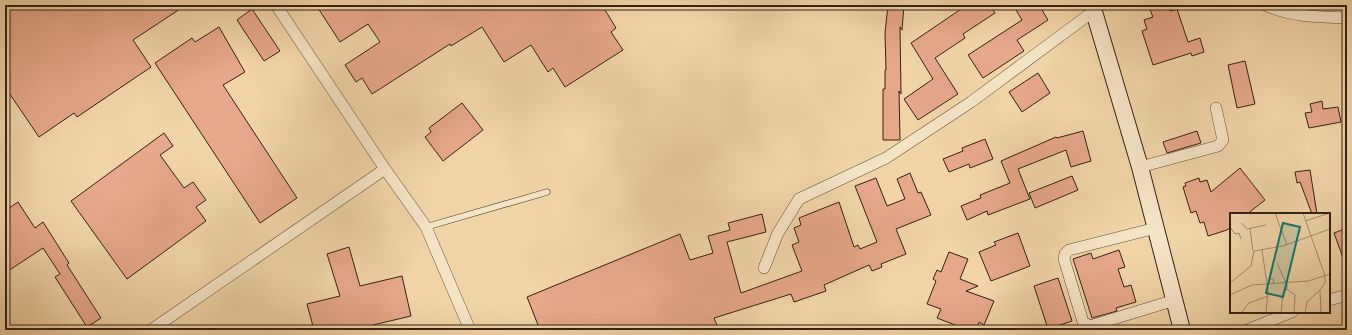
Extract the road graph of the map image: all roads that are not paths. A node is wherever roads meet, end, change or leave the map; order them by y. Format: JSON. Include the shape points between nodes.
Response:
{"nodes":[{"id":1,"x":276,"y":5,"type":"edge"},
{"id":2,"x":1265,"y":5,"type":"edge"},
{"id":3,"x":1093,"y":8,"type":"edge"},
{"id":4,"x":1347,"y":18,"type":"edge"},
{"id":5,"x":1216,"y":108,"type":"dead end"},
{"id":6,"x":1140,"y":167,"type":"junction"},
{"id":7,"x":386,"y":169,"type":"junction"},
{"id":8,"x":547,"y":192,"type":"dead end"},
{"id":9,"x":426,"y":227,"type":"junction"},
{"id":10,"x":1156,"y":228,"type":"junction"},
{"id":11,"x":764,"y":268,"type":"dead end"},
{"id":12,"x":1347,"y":295,"type":"edge"},
{"id":13,"x":1175,"y":300,"type":"junction"},
{"id":14,"x":1330,"y":300,"type":"edge"},
{"id":15,"x":1290,"y":313,"type":"edge"},
{"id":16,"x":151,"y":330,"type":"edge"},
{"id":17,"x":470,"y":330,"type":"edge"},
{"id":18,"x":1182,"y":330,"type":"edge"},
{"id":19,"x":1247,"y":330,"type":"edge"}],
"edges":[{"from":1,"to":7,"type":"street"},
{"from":2,"to":4,"type":"street","via":[[1308,17]]},
{"from":3,"to":6,"type":"street"},
{"from":3,"to":11,"type":"street","via":[[971,102],[886,158],[799,199],[778,233]]},
{"from":5,"to":6,"type":"street","via":[[1223,140],[1218,146]]},
{"from":6,"to":10,"type":"street"},
{"from":7,"to":9,"type":"street"},
{"from":7,"to":16,"type":"street"},
{"from":8,"to":9,"type":"lane"},
{"from":9,"to":17,"type":"street"},
{"from":10,"to":13,"type":"street"},
{"from":10,"to":13,"type":"street","via":[[1069,250],[1064,259],[1083,322],[1090,326]]},
{"from":12,"to":14,"type":"street"},
{"from":13,"to":18,"type":"street"},
{"from":15,"to":19,"type":"street"}]}
